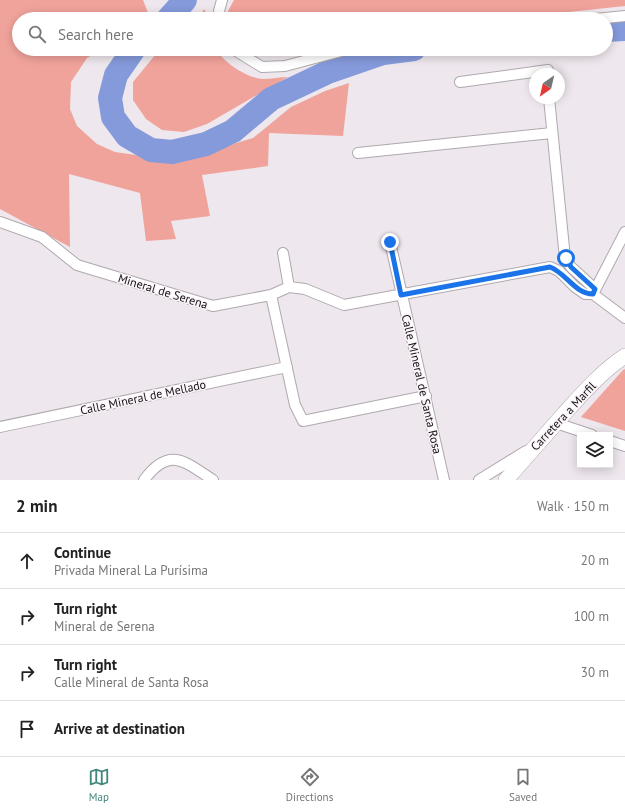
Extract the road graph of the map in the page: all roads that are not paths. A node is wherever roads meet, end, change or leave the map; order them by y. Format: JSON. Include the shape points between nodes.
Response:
{"nodes":[{"id":1,"x":222,"y":0,"type":"edge"},
{"id":2,"x":219,"y":12,"type":"edge"},
{"id":3,"x":625,"y":16,"type":"edge"},
{"id":4,"x":613,"y":17,"type":"edge"},
{"id":5,"x":244,"y":56,"type":"edge"},
{"id":6,"x":323,"y":56,"type":"edge"},
{"id":7,"x":529,"y":74,"type":"edge"},
{"id":8,"x":460,"y":82,"type":"dead end"},
{"id":9,"x":550,"y":104,"type":"edge"},
{"id":10,"x":552,"y":133,"type":"junction"},
{"id":11,"x":358,"y":153,"type":"dead end"},
{"id":12,"x":0,"y":222,"type":"edge"},
{"id":13,"x":625,"y":232,"type":"edge"},
{"id":14,"x":390,"y":242,"type":"dead end"},
{"id":15,"x":283,"y":253,"type":"dead end"},
{"id":16,"x":289,"y":287,"type":"junction"},
{"id":17,"x":594,"y":291,"type":"junction"},
{"id":18,"x":271,"y":295,"type":"junction"},
{"id":19,"x":401,"y":295,"type":"junction"},
{"id":20,"x":625,"y":318,"type":"edge"},
{"id":21,"x":625,"y":356,"type":"edge"},
{"id":22,"x":287,"y":367,"type":"junction"},
{"id":23,"x":426,"y":396,"type":"junction"},
{"id":24,"x":556,"y":423,"type":"junction"},
{"id":25,"x":0,"y":427,"type":"edge"},
{"id":26,"x":583,"y":432,"type":"edge"},
{"id":27,"x":613,"y":442,"type":"edge"},
{"id":28,"x":535,"y":445,"type":"junction"},
{"id":29,"x":625,"y":446,"type":"edge"},
{"id":30,"x":144,"y":480,"type":"edge"},
{"id":31,"x":213,"y":480,"type":"edge"},
{"id":32,"x":444,"y":480,"type":"edge"},
{"id":33,"x":479,"y":480,"type":"edge"},
{"id":34,"x":506,"y":480,"type":"edge"}],
"edges":[{"from":1,"to":2,"type":"street"},
{"from":3,"to":4,"type":"street"},
{"from":5,"to":6,"type":"street","via":[[262,67],[285,66]]},
{"from":7,"to":8,"type":"street"},
{"from":9,"to":10,"type":"street"},
{"from":10,"to":11,"type":"street"},
{"from":10,"to":17,"type":"street","via":[[566,258],[571,267]]},
{"from":12,"to":18,"type":"street","name":"Mineral de Serena","via":[[42,237],[77,265],[213,306]]},
{"from":13,"to":17,"type":"street"},
{"from":14,"to":19,"type":"street","name":"Calle Mineral de Santa Rosa"},
{"from":15,"to":16,"type":"street"},
{"from":16,"to":18,"type":"street","name":"Mineral de Serena"},
{"from":16,"to":19,"type":"street","via":[[305,289],[344,305]]},
{"from":17,"to":19,"type":"street","via":[[585,294],[559,271],[550,267]]},
{"from":17,"to":20,"type":"street"},
{"from":18,"to":22,"type":"street"},
{"from":19,"to":23,"type":"street","name":"Calle Mineral de Santa Rosa"},
{"from":21,"to":24,"type":"main road","name":"Carretera a Marfil","via":[[585,391]]},
{"from":22,"to":23,"type":"street","via":[[295,405],[303,421]]},
{"from":22,"to":25,"type":"street","name":"Calle Mineral de Mellado"},
{"from":23,"to":32,"type":"street","name":"Calle Mineral de Santa Rosa"},
{"from":24,"to":26,"type":"street"},
{"from":24,"to":28,"type":"main road","name":"Carretera a Marfil"},
{"from":27,"to":29,"type":"street"},
{"from":28,"to":33,"type":"street"},
{"from":28,"to":34,"type":"main road","name":"Carretera a Marfil"},
{"from":30,"to":31,"type":"street","via":[[155,466],[176,458]]}]}
